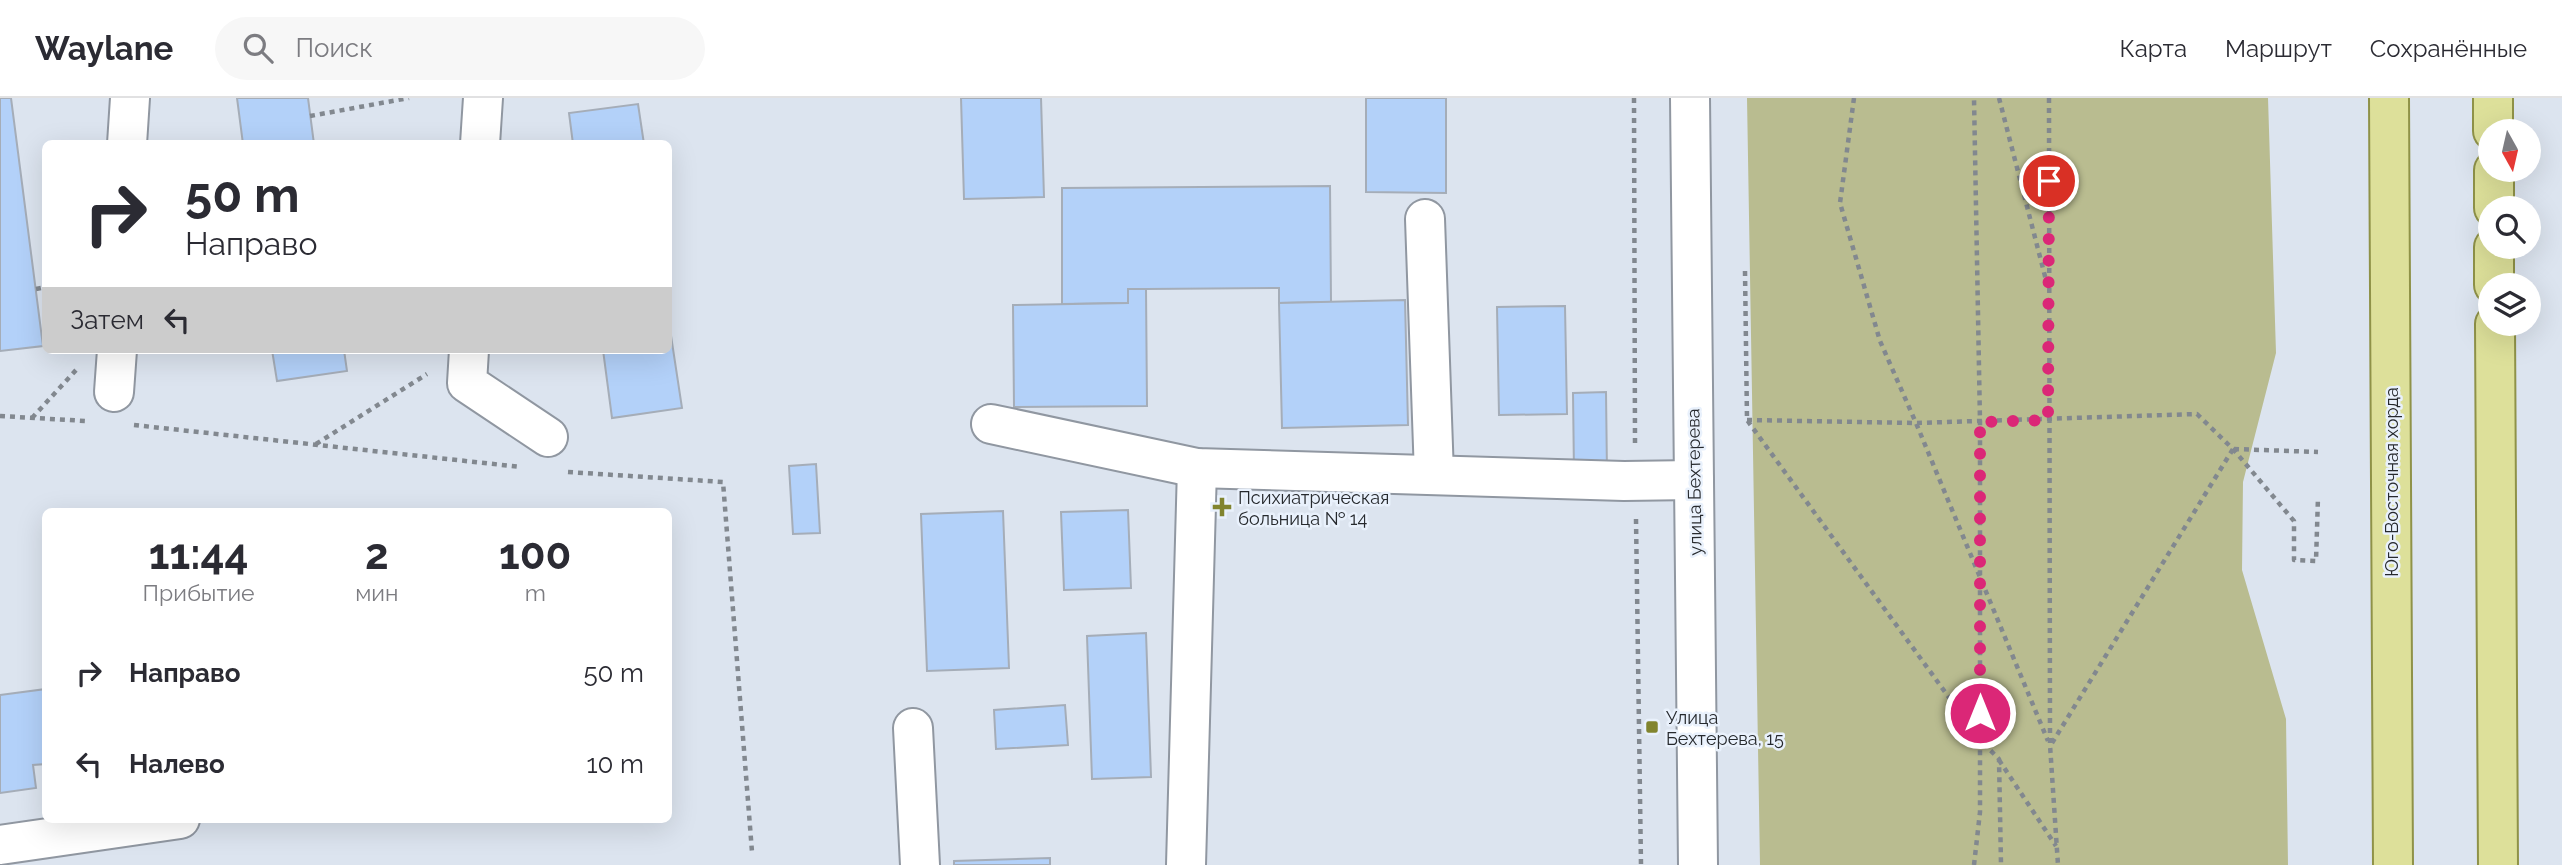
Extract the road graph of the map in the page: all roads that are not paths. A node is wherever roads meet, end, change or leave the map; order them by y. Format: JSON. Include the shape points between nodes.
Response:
{"nodes":[{"id":1,"x":130,"y":98,"type":"edge"},
{"id":2,"x":483,"y":98,"type":"edge"},
{"id":3,"x":1690,"y":98,"type":"edge"},
{"id":4,"x":2389,"y":98,"type":"edge"},
{"id":5,"x":2493,"y":98,"type":"edge"},
{"id":6,"x":2493,"y":119,"type":"edge"},
{"id":7,"x":127,"y":140,"type":"edge"},
{"id":8,"x":481,"y":140,"type":"edge"},
{"id":9,"x":1426,"y":219,"type":"dead end"},
{"id":10,"x":2495,"y":336,"type":"edge"},
{"id":11,"x":101,"y":355,"type":"edge"},
{"id":12,"x":453,"y":359,"type":"edge"},
{"id":13,"x":122,"y":408,"type":"road end"},
{"id":14,"x":991,"y":424,"type":"dead end"},
{"id":15,"x":548,"y":438,"type":"road end"},
{"id":16,"x":1197,"y":468,"type":"junction"},
{"id":17,"x":1434,"y":475,"type":"junction"},
{"id":18,"x":1693,"y":480,"type":"junction"},
{"id":19,"x":2392,"y":704,"type":"junction"},
{"id":20,"x":913,"y":728,"type":"dead end"},
{"id":21,"x":152,"y":823,"type":"edge"},
{"id":22,"x":0,"y":845,"type":"edge"},
{"id":23,"x":920,"y":865,"type":"edge"},
{"id":24,"x":1186,"y":865,"type":"edge"},
{"id":25,"x":1698,"y":865,"type":"edge"},
{"id":26,"x":2376,"y":865,"type":"edge"},
{"id":27,"x":2393,"y":865,"type":"edge"},
{"id":28,"x":2498,"y":865,"type":"edge"}],
"edges":[{"from":1,"to":7,"type":"street"},
{"from":2,"to":8,"type":"street"},
{"from":3,"to":18,"type":"street","name":"улица Бехтерева"},
{"from":4,"to":19,"type":"main road","name":"Юго-Восточная хорда"},
{"from":5,"to":6,"type":"main road"},
{"from":9,"to":17,"type":"street"},
{"from":10,"to":28,"type":"main road"},
{"from":11,"to":13,"type":"street"},
{"from":12,"to":15,"type":"street","via":[[467,383]]},
{"from":14,"to":16,"type":"street"},
{"from":16,"to":17,"type":"street"},
{"from":16,"to":24,"type":"street"},
{"from":17,"to":18,"type":"street"},
{"from":18,"to":25,"type":"street","name":"улица Бехтерева"},
{"from":19,"to":26,"type":"street"},
{"from":19,"to":27,"type":"main road","name":"Юго-Восточная хорда"},
{"from":20,"to":23,"type":"street"},
{"from":21,"to":22,"type":"street"}]}
